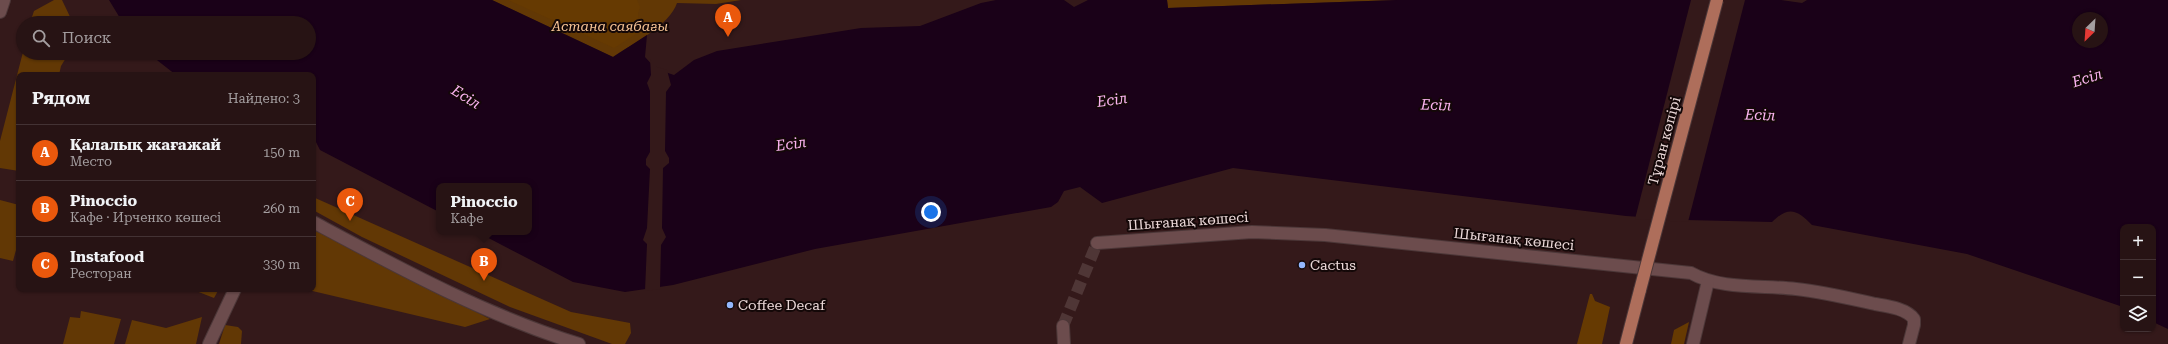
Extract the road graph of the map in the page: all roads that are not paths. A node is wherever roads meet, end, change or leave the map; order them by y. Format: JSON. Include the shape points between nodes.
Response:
{"nodes":[{"id":1,"x":4,"y":0,"type":"edge"},
{"id":2,"x":1717,"y":0,"type":"edge"},
{"id":3,"x":0,"y":12,"type":"edge"},
{"id":4,"x":316,"y":224,"type":"edge"},
{"id":5,"x":1097,"y":243,"type":"dead end"},
{"id":6,"x":1708,"y":281,"type":"junction"},
{"id":7,"x":234,"y":292,"type":"edge"},
{"id":8,"x":1063,"y":326,"type":"tunnel mouth"},
{"id":9,"x":209,"y":344,"type":"edge"},
{"id":10,"x":579,"y":344,"type":"edge"},
{"id":11,"x":1064,"y":344,"type":"edge"},
{"id":12,"x":1626,"y":344,"type":"edge"},
{"id":13,"x":1693,"y":344,"type":"edge"},
{"id":14,"x":1909,"y":344,"type":"edge"}],
"edges":[{"from":1,"to":3,"type":"street"},
{"from":2,"to":12,"type":"main road","name":"Тұран көпірі","bridge":true},
{"from":4,"to":10,"type":"street","via":[[400,269],[481,307]]},
{"from":5,"to":6,"type":"street","name":"Шығанақ көшесі","via":[[1252,232],[1325,235],[1691,273]]},
{"from":6,"to":13,"type":"street"},
{"from":6,"to":14,"type":"street","name":"Шығанақ көшесі","via":[[1833,294],[1895,308],[1912,316],[1914,325]]},
{"from":7,"to":9,"type":"street"},
{"from":8,"to":11,"type":"street"}]}
